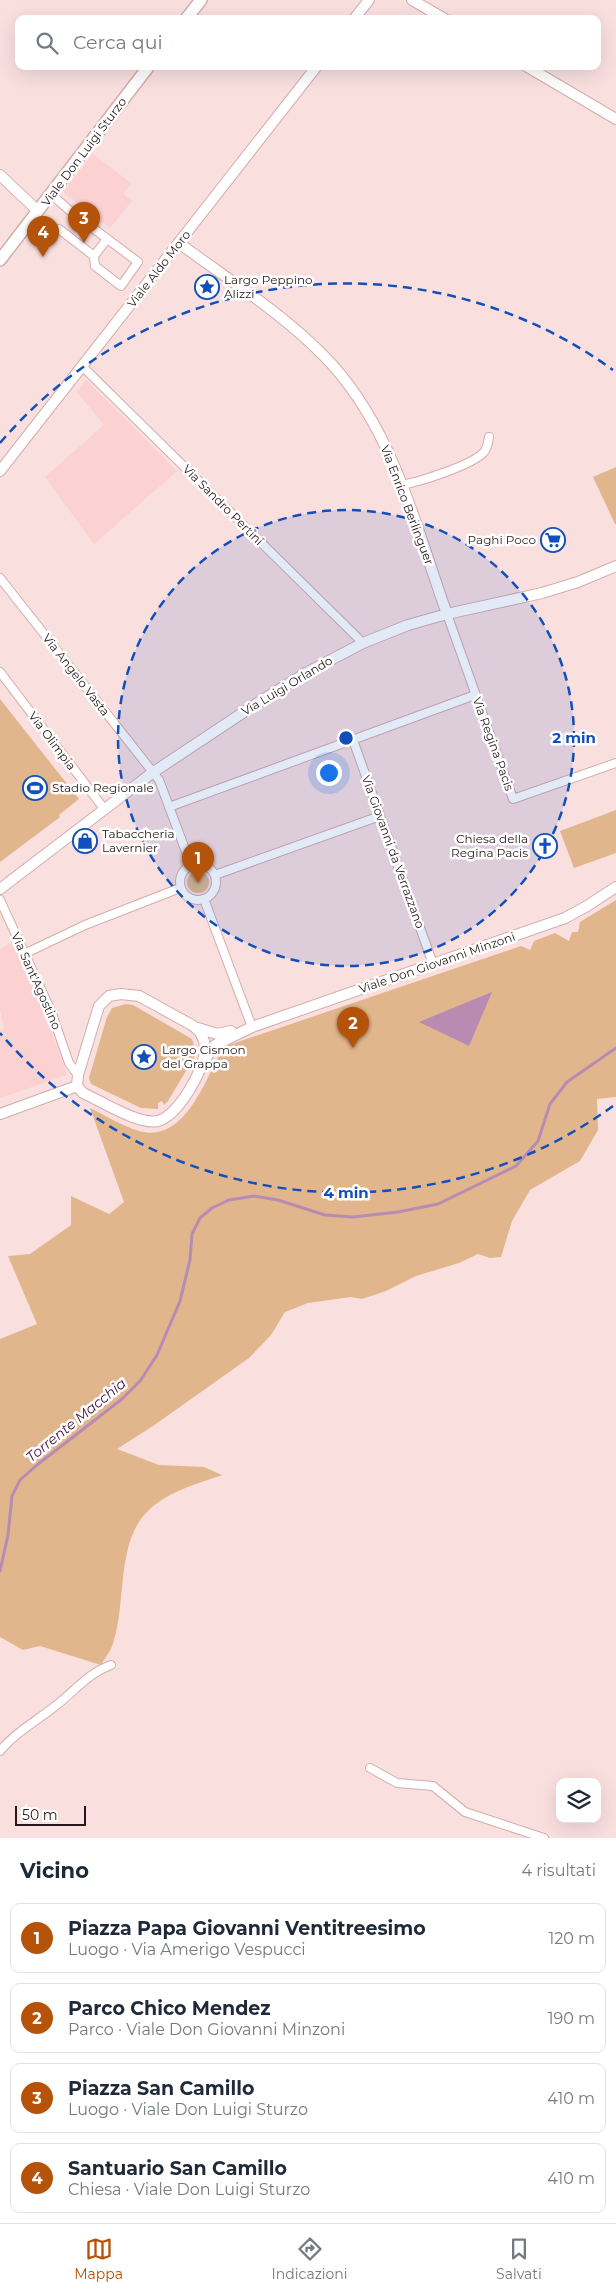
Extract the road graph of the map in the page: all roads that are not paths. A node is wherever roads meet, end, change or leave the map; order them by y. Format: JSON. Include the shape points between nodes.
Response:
{"nodes":[{"id":1,"x":201,"y":0,"type":"edge"},
{"id":2,"x":369,"y":0,"type":"edge"},
{"id":3,"x":412,"y":0,"type":"edge"},
{"id":4,"x":189,"y":15,"type":"edge"},
{"id":5,"x":357,"y":15,"type":"edge"},
{"id":6,"x":437,"y":15,"type":"edge"},
{"id":7,"x":146,"y":70,"type":"edge"},
{"id":8,"x":314,"y":70,"type":"edge"},
{"id":9,"x":533,"y":70,"type":"edge"},
{"id":10,"x":616,"y":119,"type":"edge"},
{"id":11,"x":0,"y":175,"type":"edge"},
{"id":12,"x":51,"y":194,"type":"junction"},
{"id":13,"x":38,"y":211,"type":"junction"},
{"id":14,"x":59,"y":229,"type":"dead end"},
{"id":15,"x":107,"y":239,"type":"junction"},
{"id":16,"x":179,"y":243,"type":"junction"},
{"id":17,"x":94,"y":256,"type":"junction"},
{"id":18,"x":0,"y":260,"type":"edge"},
{"id":19,"x":82,"y":366,"type":"junction"},
{"id":20,"x":489,"y":437,"type":"dead end"},
{"id":21,"x":0,"y":471,"type":"edge"},
{"id":22,"x":401,"y":485,"type":"junction"},
{"id":23,"x":616,"y":566,"type":"edge"},
{"id":24,"x":0,"y":578,"type":"edge"},
{"id":25,"x":448,"y":614,"type":"junction"},
{"id":26,"x":363,"y":643,"type":"junction"},
{"id":27,"x":0,"y":672,"type":"edge"},
{"id":28,"x":475,"y":695,"type":"junction"},
{"id":29,"x":353,"y":740,"type":"junction"},
{"id":30,"x":616,"y":762,"type":"edge"},
{"id":31,"x":152,"y":773,"type":"junction"},
{"id":32,"x":169,"y":807,"type":"junction"},
{"id":33,"x":105,"y":810,"type":"junction"},
{"id":34,"x":380,"y":816,"type":"junction"},
{"id":35,"x":191,"y":865,"type":"junction"},
{"id":36,"x":215,"y":876,"type":"junction"},
{"id":37,"x":616,"y":887,"type":"edge"},
{"id":38,"x":180,"y":888,"type":"junction"},
{"id":39,"x":0,"y":889,"type":"edge"},
{"id":40,"x":204,"y":899,"type":"junction"},
{"id":41,"x":0,"y":900,"type":"edge"},
{"id":42,"x":24,"y":954,"type":"junction"},
{"id":43,"x":433,"y":964,"type":"junction"},
{"id":44,"x":252,"y":1027,"type":"junction"},
{"id":45,"x":198,"y":1028,"type":"junction"},
{"id":46,"x":201,"y":1065,"type":"junction"},
{"id":47,"x":78,"y":1075,"type":"junction"},
{"id":48,"x":74,"y":1087,"type":"junction"},
{"id":49,"x":0,"y":1114,"type":"edge"},
{"id":50,"x":111,"y":1665,"type":"dead end"},
{"id":51,"x":0,"y":1751,"type":"edge"},
{"id":52,"x":370,"y":1768,"type":"dead end"},
{"id":53,"x":544,"y":1838,"type":"edge"}],
"edges":[{"from":1,"to":4,"type":"main road"},
{"from":2,"to":5,"type":"street"},
{"from":3,"to":6,"type":"street"},
{"from":7,"to":12,"type":"main road","name":"Viale Don Luigi Sturzo"},
{"from":8,"to":16,"type":"street","name":"Viale Aldo Moro"},
{"from":9,"to":10,"type":"street"},
{"from":11,"to":13,"type":"street"},
{"from":12,"to":13,"type":"main road","name":"Viale Don Luigi Sturzo"},
{"from":12,"to":15,"type":"street"},
{"from":13,"to":18,"type":"main road","name":"Viale Don Luigi Sturzo"},
{"from":14,"to":17,"type":"street"},
{"from":15,"to":17,"type":"street"},
{"from":15,"to":17,"type":"street","via":[[138,262],[121,286],[95,266]]},
{"from":16,"to":19,"type":"street","name":"Viale Aldo Moro"},
{"from":16,"to":22,"type":"street","name":"Via Enrico Berlinguer","via":[[282,318],[324,355],[372,419]]},
{"from":19,"to":21,"type":"street","name":"Viale Aldo Moro"},
{"from":19,"to":26,"type":"street","name":"Via Sandro Pertini"},
{"from":20,"to":22,"type":"street","via":[[480,456]]},
{"from":22,"to":25,"type":"street","name":"Via Enrico Berlinguer"},
{"from":23,"to":25,"type":"street","name":"Via Luigi Orlando","via":[[542,594]]},
{"from":24,"to":31,"type":"street","name":"Via Angelo Vasta"},
{"from":25,"to":26,"type":"street","name":"Via Luigi Orlando","via":[[408,625]]},
{"from":25,"to":28,"type":"street","name":"Via Regina Pacis"},
{"from":26,"to":31,"type":"street","name":"Via Luigi Orlando","via":[[269,696]]},
{"from":27,"to":33,"type":"street","name":"Via Olimpia"},
{"from":28,"to":29,"type":"street"},
{"from":28,"to":30,"type":"street","name":"Via Regina Pacis","via":[[512,799]]},
{"from":29,"to":32,"type":"street"},
{"from":29,"to":34,"type":"street","name":"Via Giovanni da Verrazzano"},
{"from":31,"to":32,"type":"street","name":"Via Angelo Vasta","via":[[159,780]]},
{"from":31,"to":33,"type":"street","name":"Via Luigi Orlando"},
{"from":32,"to":35,"type":"street","name":"Via Angelo Vasta"},
{"from":33,"to":39,"type":"street","name":"Via Luigi Orlando"},
{"from":34,"to":36,"type":"street"},
{"from":34,"to":43,"type":"street","name":"Via Giovanni da Verrazzano"},
{"from":35,"to":36,"type":"street","via":[[201,864]]},
{"from":35,"to":38,"type":"street","via":[[184,870]]},
{"from":36,"to":40,"type":"street","via":[[216,885]]},
{"from":37,"to":43,"type":"street","name":"Viale Don Giovanni Minzoni","via":[[564,918]]},
{"from":38,"to":40,"type":"street","via":[[186,896]]},
{"from":38,"to":42,"type":"street"},
{"from":40,"to":44,"type":"street"},
{"from":41,"to":42,"type":"street","name":"Via Sant'Agostino"},
{"from":42,"to":47,"type":"street","name":"Via Sant'Agostino","via":[[51,1011],[69,1063]]},
{"from":43,"to":44,"type":"street","name":"Viale Don Giovanni Minzoni"},
{"from":44,"to":45,"type":"street","via":[[217,1034]]},
{"from":44,"to":46,"type":"street","via":[[215,1045]]},
{"from":45,"to":46,"type":"street","via":[[205,1051]]},
{"from":45,"to":47,"type":"street","via":[[139,996],[109,996],[99,1006]]},
{"from":46,"to":48,"type":"street","via":[[180,1105],[159,1121],[137,1119]]},
{"from":47,"to":48,"type":"street"},
{"from":48,"to":49,"type":"street"},
{"from":50,"to":51,"type":"street","via":[[91,1675],[54,1708],[11,1737]]},
{"from":52,"to":53,"type":"street","via":[[397,1783],[433,1786],[465,1812]]}]}
